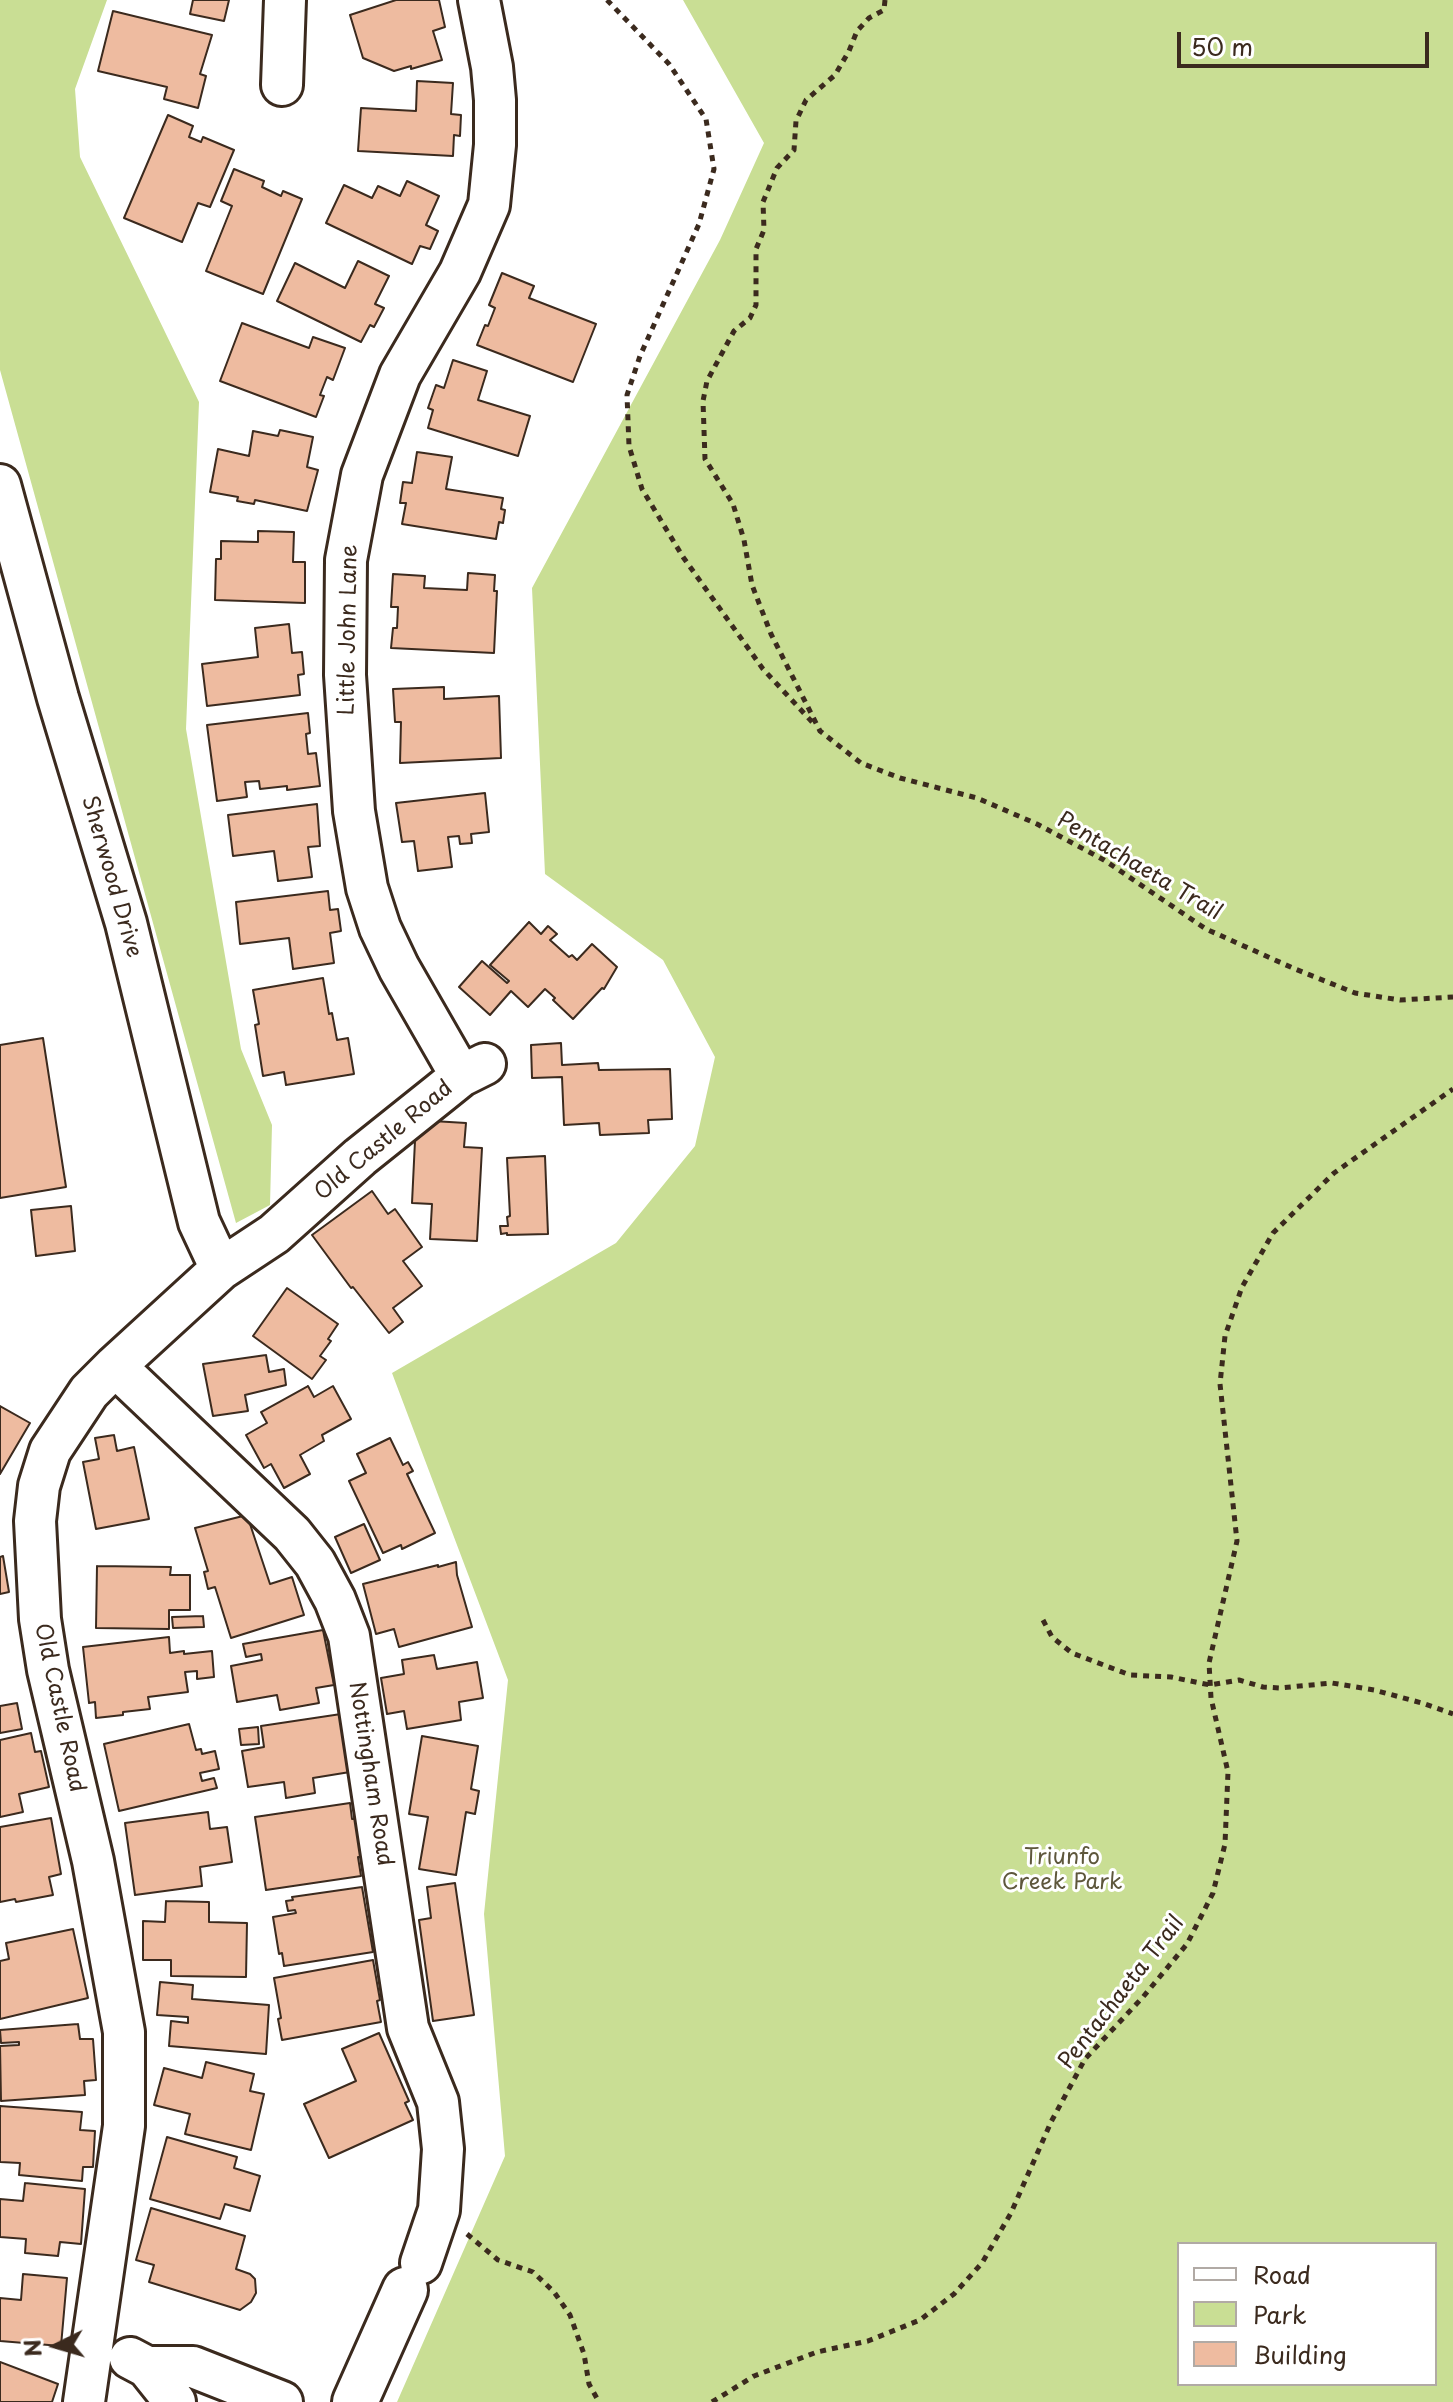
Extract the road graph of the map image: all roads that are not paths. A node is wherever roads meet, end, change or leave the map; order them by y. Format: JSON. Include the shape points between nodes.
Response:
{"nodes":[{"id":1,"x":285,"y":0,"type":"edge"},
{"id":2,"x":479,"y":0,"type":"edge"},
{"id":3,"x":282,"y":85,"type":"dead end"},
{"id":4,"x":0,"y":485,"type":"edge"},
{"id":5,"x":473,"y":1070,"type":"joint"},
{"id":6,"x":221,"y":1269,"type":"junction"},
{"id":7,"x":115,"y":1366,"type":"junction"},
{"id":8,"x":413,"y":2277,"type":"joint"},
{"id":9,"x":93,"y":2340,"type":"junction"},
{"id":10,"x":147,"y":2367,"type":"junction"},
{"id":11,"x":84,"y":2402,"type":"edge"},
{"id":12,"x":175,"y":2402,"type":"edge"},
{"id":13,"x":282,"y":2402,"type":"edge"},
{"id":14,"x":355,"y":2402,"type":"edge"}],
"edges":[{"from":1,"to":3,"type":"street"},
{"from":2,"to":5,"type":"street","name":"Little John Lane","via":[[495,100],[489,205],[460,272],[400,375],[362,475],[346,560],[345,675],[354,811],[367,888],[399,968]]},
{"from":4,"to":6,"type":"street","name":"Sherwood Drive","via":[[126,923],[199,1222]]},
{"from":5,"to":6,"type":"street","name":"Old Castle Road","via":[[360,1157],[274,1234]]},
{"from":6,"to":7,"type":"street","name":"Old Castle Road"},
{"from":7,"to":8,"type":"street","name":"Nottingham Road","via":[[292,1534],[315,1563],[349,1636],[408,2028],[438,2102],[443,2149],[439,2210]]},
{"from":7,"to":9,"type":"street","name":"Old Castle Road","via":[[89,1392],[50,1451],[35,1521],[48,1670],[93,1861],[124,2032],[124,2126]]},
{"from":8,"to":14,"type":"street"},
{"from":9,"to":10,"type":"street"},
{"from":9,"to":11,"type":"street","name":"Old Castle Road"},
{"from":10,"to":12,"type":"street"},
{"from":10,"to":13,"type":"street","via":[[193,2367]]}]}
